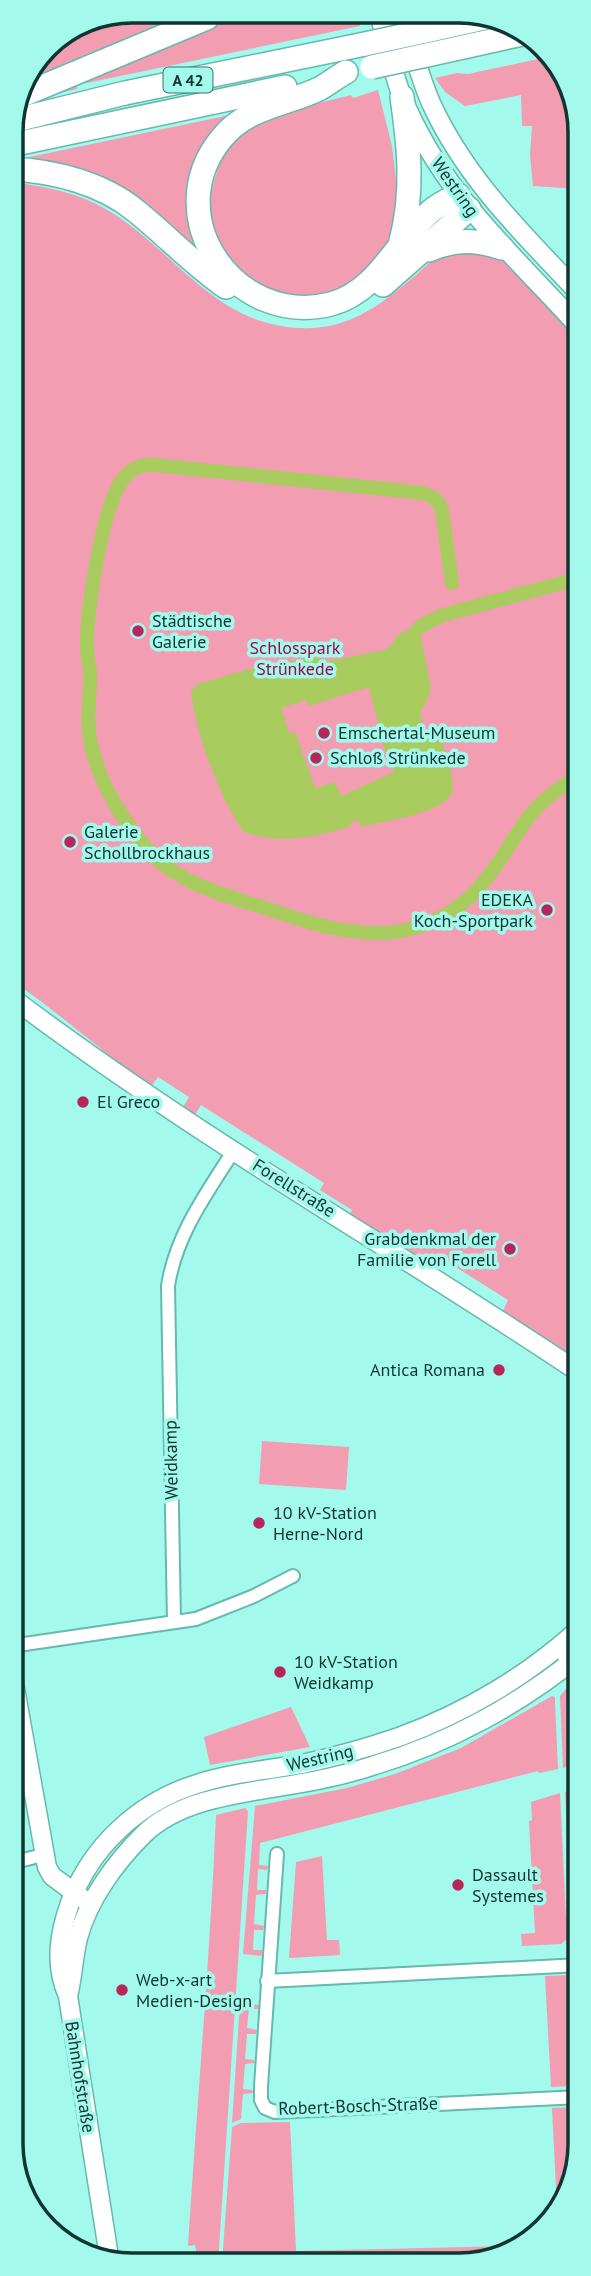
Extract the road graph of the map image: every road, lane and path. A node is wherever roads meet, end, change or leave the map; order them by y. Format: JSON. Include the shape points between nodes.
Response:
{"nodes":[{"id":1,"x":195,"y":23,"type":"edge"},
{"id":2,"x":382,"y":23,"type":"edge"},
{"id":3,"x":404,"y":23,"type":"edge"},
{"id":4,"x":461,"y":23,"type":"edge"},
{"id":5,"x":511,"y":36,"type":"edge"},
{"id":6,"x":346,"y":72,"type":"junction"},
{"id":7,"x":31,"y":91,"type":"edge"},
{"id":8,"x":402,"y":97,"type":"junction"},
{"id":9,"x":24,"y":118,"type":"edge"},
{"id":10,"x":23,"y":143,"type":"edge"},
{"id":11,"x":23,"y":170,"type":"edge"},
{"id":12,"x":483,"y":189,"type":"junction"},
{"id":13,"x":463,"y":202,"type":"junction"},
{"id":14,"x":502,"y":248,"type":"junction"},
{"id":15,"x":409,"y":250,"type":"junction"},
{"id":16,"x":568,"y":281,"type":"edge"},
{"id":17,"x":568,"y":316,"type":"edge"},
{"id":18,"x":23,"y":1006,"type":"edge"},
{"id":19,"x":234,"y":1150,"type":"junction"},
{"id":20,"x":568,"y":1365,"type":"edge"},
{"id":21,"x":293,"y":1576,"type":"dead end"},
{"id":22,"x":174,"y":1622,"type":"junction"},
{"id":23,"x":568,"y":1639,"type":"edge"},
{"id":24,"x":23,"y":1644,"type":"edge"},
{"id":25,"x":558,"y":1648,"type":"junction"},
{"id":26,"x":568,"y":1654,"type":"edge"},
{"id":27,"x":568,"y":1664,"type":"edge"},
{"id":28,"x":23,"y":1737,"type":"edge"},
{"id":29,"x":277,"y":1854,"type":"dead end"},
{"id":30,"x":43,"y":1855,"type":"junction"},
{"id":31,"x":23,"y":1859,"type":"edge"},
{"id":32,"x":74,"y":1893,"type":"junction"},
{"id":33,"x":92,"y":1905,"type":"junction"},
{"id":34,"x":568,"y":1966,"type":"edge"},
{"id":35,"x":267,"y":1981,"type":"junction"},
{"id":36,"x":68,"y":1996,"type":"junction"},
{"id":37,"x":568,"y":2098,"type":"edge"},
{"id":38,"x":108,"y":2250,"type":"edge"}],
"edges":[{"from":1,"to":7,"type":"highway"},
{"from":2,"to":8,"type":"main road","name":"Westring"},
{"from":3,"to":12,"type":"main road","name":"Westring","via":[[432,103]]},
{"from":4,"to":9,"type":"highway","number":"A 42","bridge":true},
{"from":5,"to":6,"type":"highway","number":"A 42","bridge":true},
{"from":6,"to":10,"type":"highway","number":"A 42"},
{"from":6,"to":15,"type":"highway","via":[[318,89],[252,113],[220,139],[200,187],[199,214],[205,239],[219,265],[246,290],[275,303],[303,307],[332,303],[360,290]]},
{"from":8,"to":13,"type":"main road","name":"Westring"},
{"from":8,"to":15,"type":"highway","via":[[411,183]]},
{"from":11,"to":15,"type":"highway","via":[[72,179],[115,198],[134,209],[216,281],[279,314],[313,316],[350,306],[376,291]]},
{"from":12,"to":13,"type":"main road"},
{"from":12,"to":16,"type":"main road","name":"Westring"},
{"from":13,"to":14,"type":"main road","name":"Westring"},
{"from":13,"to":15,"type":"highway","via":[[432,210]]},
{"from":14,"to":15,"type":"highway","via":[[458,240]]},
{"from":14,"to":17,"type":"main road","name":"Westring"},
{"from":18,"to":19,"type":"main road","name":"Forellstraße","via":[[121,1078]]},
{"from":19,"to":20,"type":"main road","name":"Forellstraße"},
{"from":19,"to":22,"type":"street","name":"Weidkamp","via":[[186,1227],[168,1286]]},
{"from":21,"to":22,"type":"street","via":[[196,1619]]},
{"from":22,"to":24,"type":"street"},
{"from":23,"to":25,"type":"main road","name":"Westring"},
{"from":25,"to":26,"type":"street"},
{"from":25,"to":32,"type":"main road","name":"Westring","via":[[466,1707],[400,1736],[334,1756],[222,1777],[174,1792],[115,1832]]},
{"from":27,"to":33,"type":"main road","name":"Westring","via":[[477,1723],[409,1753],[341,1775],[209,1800],[180,1811],[145,1833],[117,1864]]},
{"from":28,"to":30,"type":"main road"},
{"from":29,"to":35,"type":"street","name":"Robert-Bosch-Straße"},
{"from":30,"to":31,"type":"street"},
{"from":30,"to":32,"type":"main road","via":[[52,1876]]},
{"from":32,"to":33,"type":"main road"},
{"from":32,"to":36,"type":"main road","name":"Bahnhofstraße","via":[[59,1952],[61,1981]]},
{"from":33,"to":36,"type":"main road","name":"Westring","via":[[79,1937]]},
{"from":34,"to":35,"type":"street"},
{"from":35,"to":37,"type":"street","name":"Robert-Bosch-Straße","via":[[261,2101],[275,2112]]},
{"from":36,"to":38,"type":"main road","name":"Bahnhofstraße"}]}
